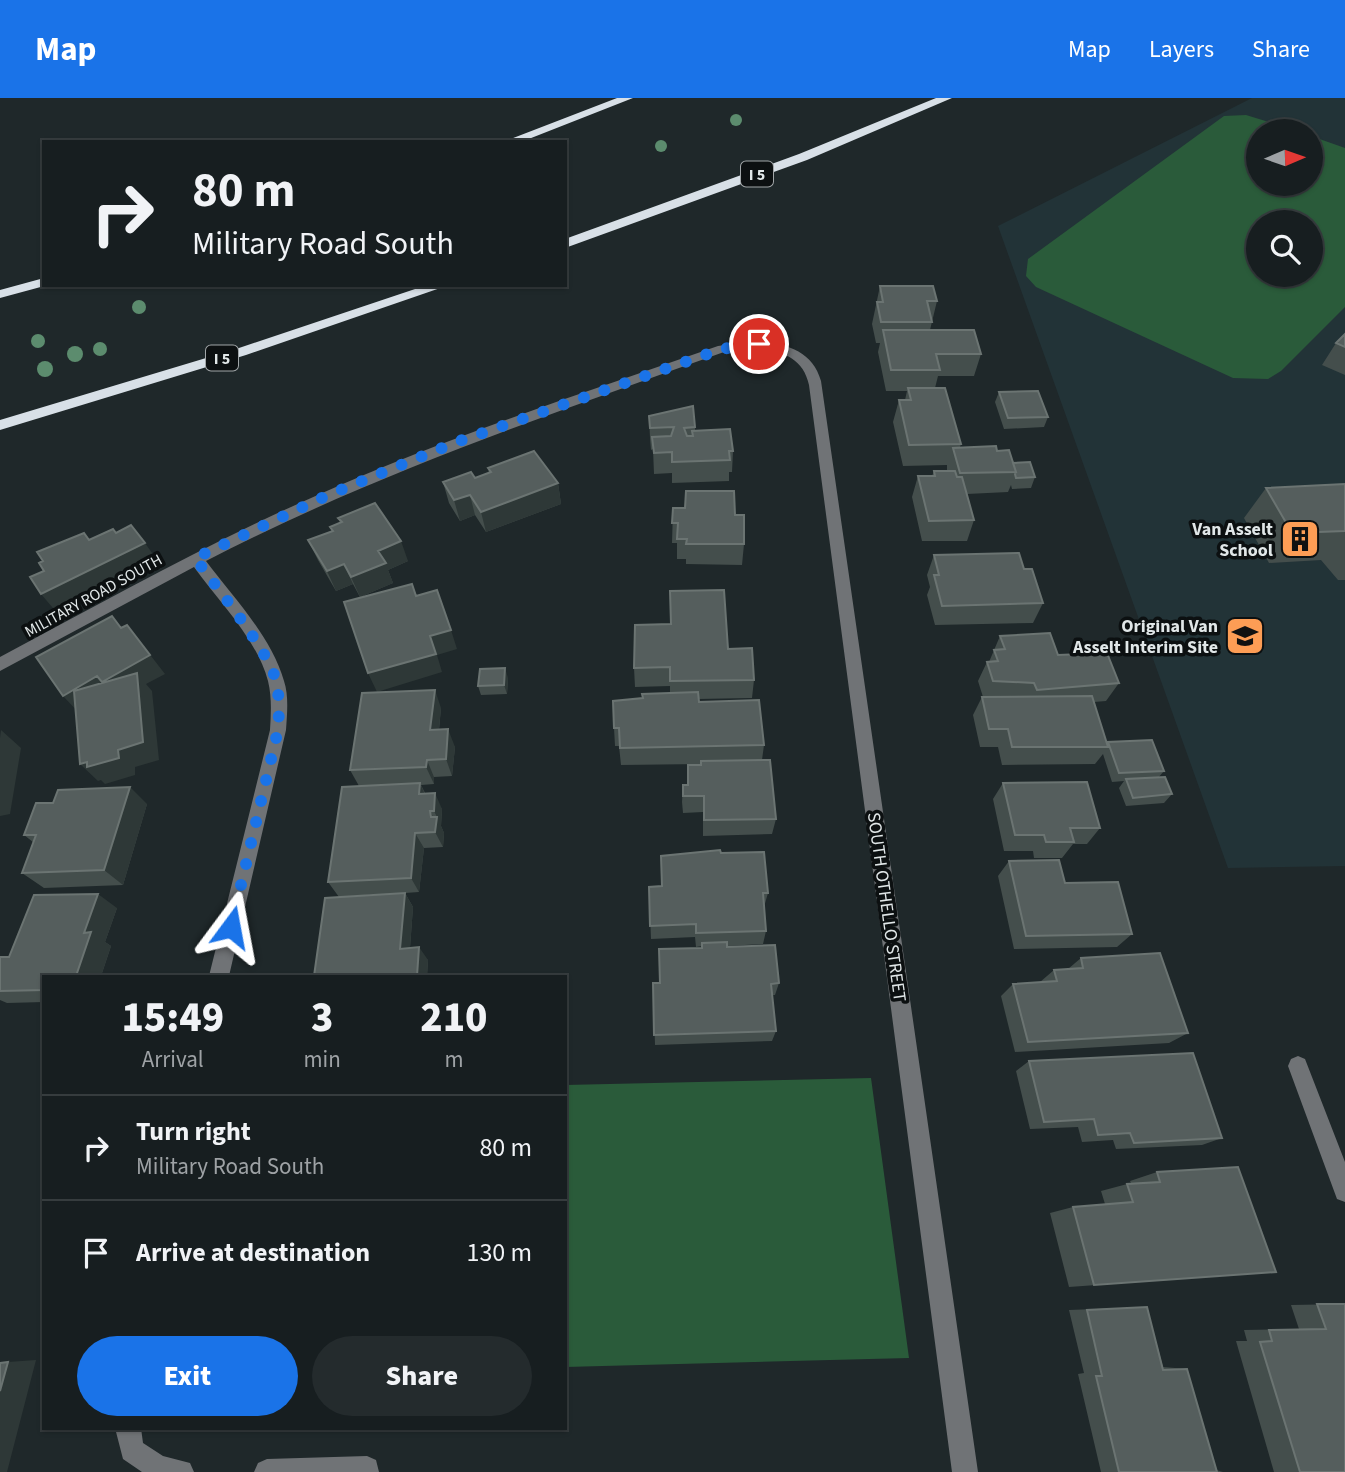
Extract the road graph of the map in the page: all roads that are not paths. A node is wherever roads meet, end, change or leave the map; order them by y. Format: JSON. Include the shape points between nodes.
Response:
{"nodes":[{"id":1,"x":627,"y":98,"type":"edge"},
{"id":2,"x":946,"y":98,"type":"edge"},
{"id":3,"x":514,"y":140,"type":"edge"},
{"id":4,"x":567,"y":243,"type":"edge"},
{"id":5,"x":42,"y":283,"type":"edge"},
{"id":6,"x":436,"y":287,"type":"edge"},
{"id":7,"x":0,"y":294,"type":"edge"},
{"id":8,"x":791,"y":352,"type":"joint"},
{"id":9,"x":0,"y":425,"type":"edge"},
{"id":10,"x":195,"y":558,"type":"junction"},
{"id":11,"x":0,"y":665,"type":"edge"},
{"id":12,"x":219,"y":975,"type":"edge"},
{"id":13,"x":1298,"y":1066,"type":"dead end"},
{"id":14,"x":1345,"y":1191,"type":"edge"},
{"id":15,"x":128,"y":1430,"type":"edge"},
{"id":16,"x":367,"y":1469,"type":"dead end"},
{"id":17,"x":181,"y":1472,"type":"edge"},
{"id":18,"x":267,"y":1472,"type":"edge"},
{"id":19,"x":965,"y":1472,"type":"edge"}],
"edges":[{"from":1,"to":3,"type":"highway"},
{"from":2,"to":4,"type":"highway","number":"I 5","via":[[803,157]]},
{"from":5,"to":7,"type":"highway"},
{"from":6,"to":9,"type":"highway","number":"I 5"},
{"from":8,"to":10,"type":"street","name":"MILITARY ROAD SOUTH","via":[[759,344],[722,349],[454,443],[326,496]]},
{"from":8,"to":19,"type":"street","name":"SOUTH OTHELLO STREET","via":[[814,376]]},
{"from":10,"to":11,"type":"street","name":"MILITARY ROAD SOUTH"},
{"from":10,"to":12,"type":"street","via":[[262,652],[276,679],[279,701],[278,730]]},
{"from":13,"to":14,"type":"street"},
{"from":15,"to":17,"type":"street","via":[[132,1450],[158,1468]]},
{"from":16,"to":18,"type":"street"}]}
